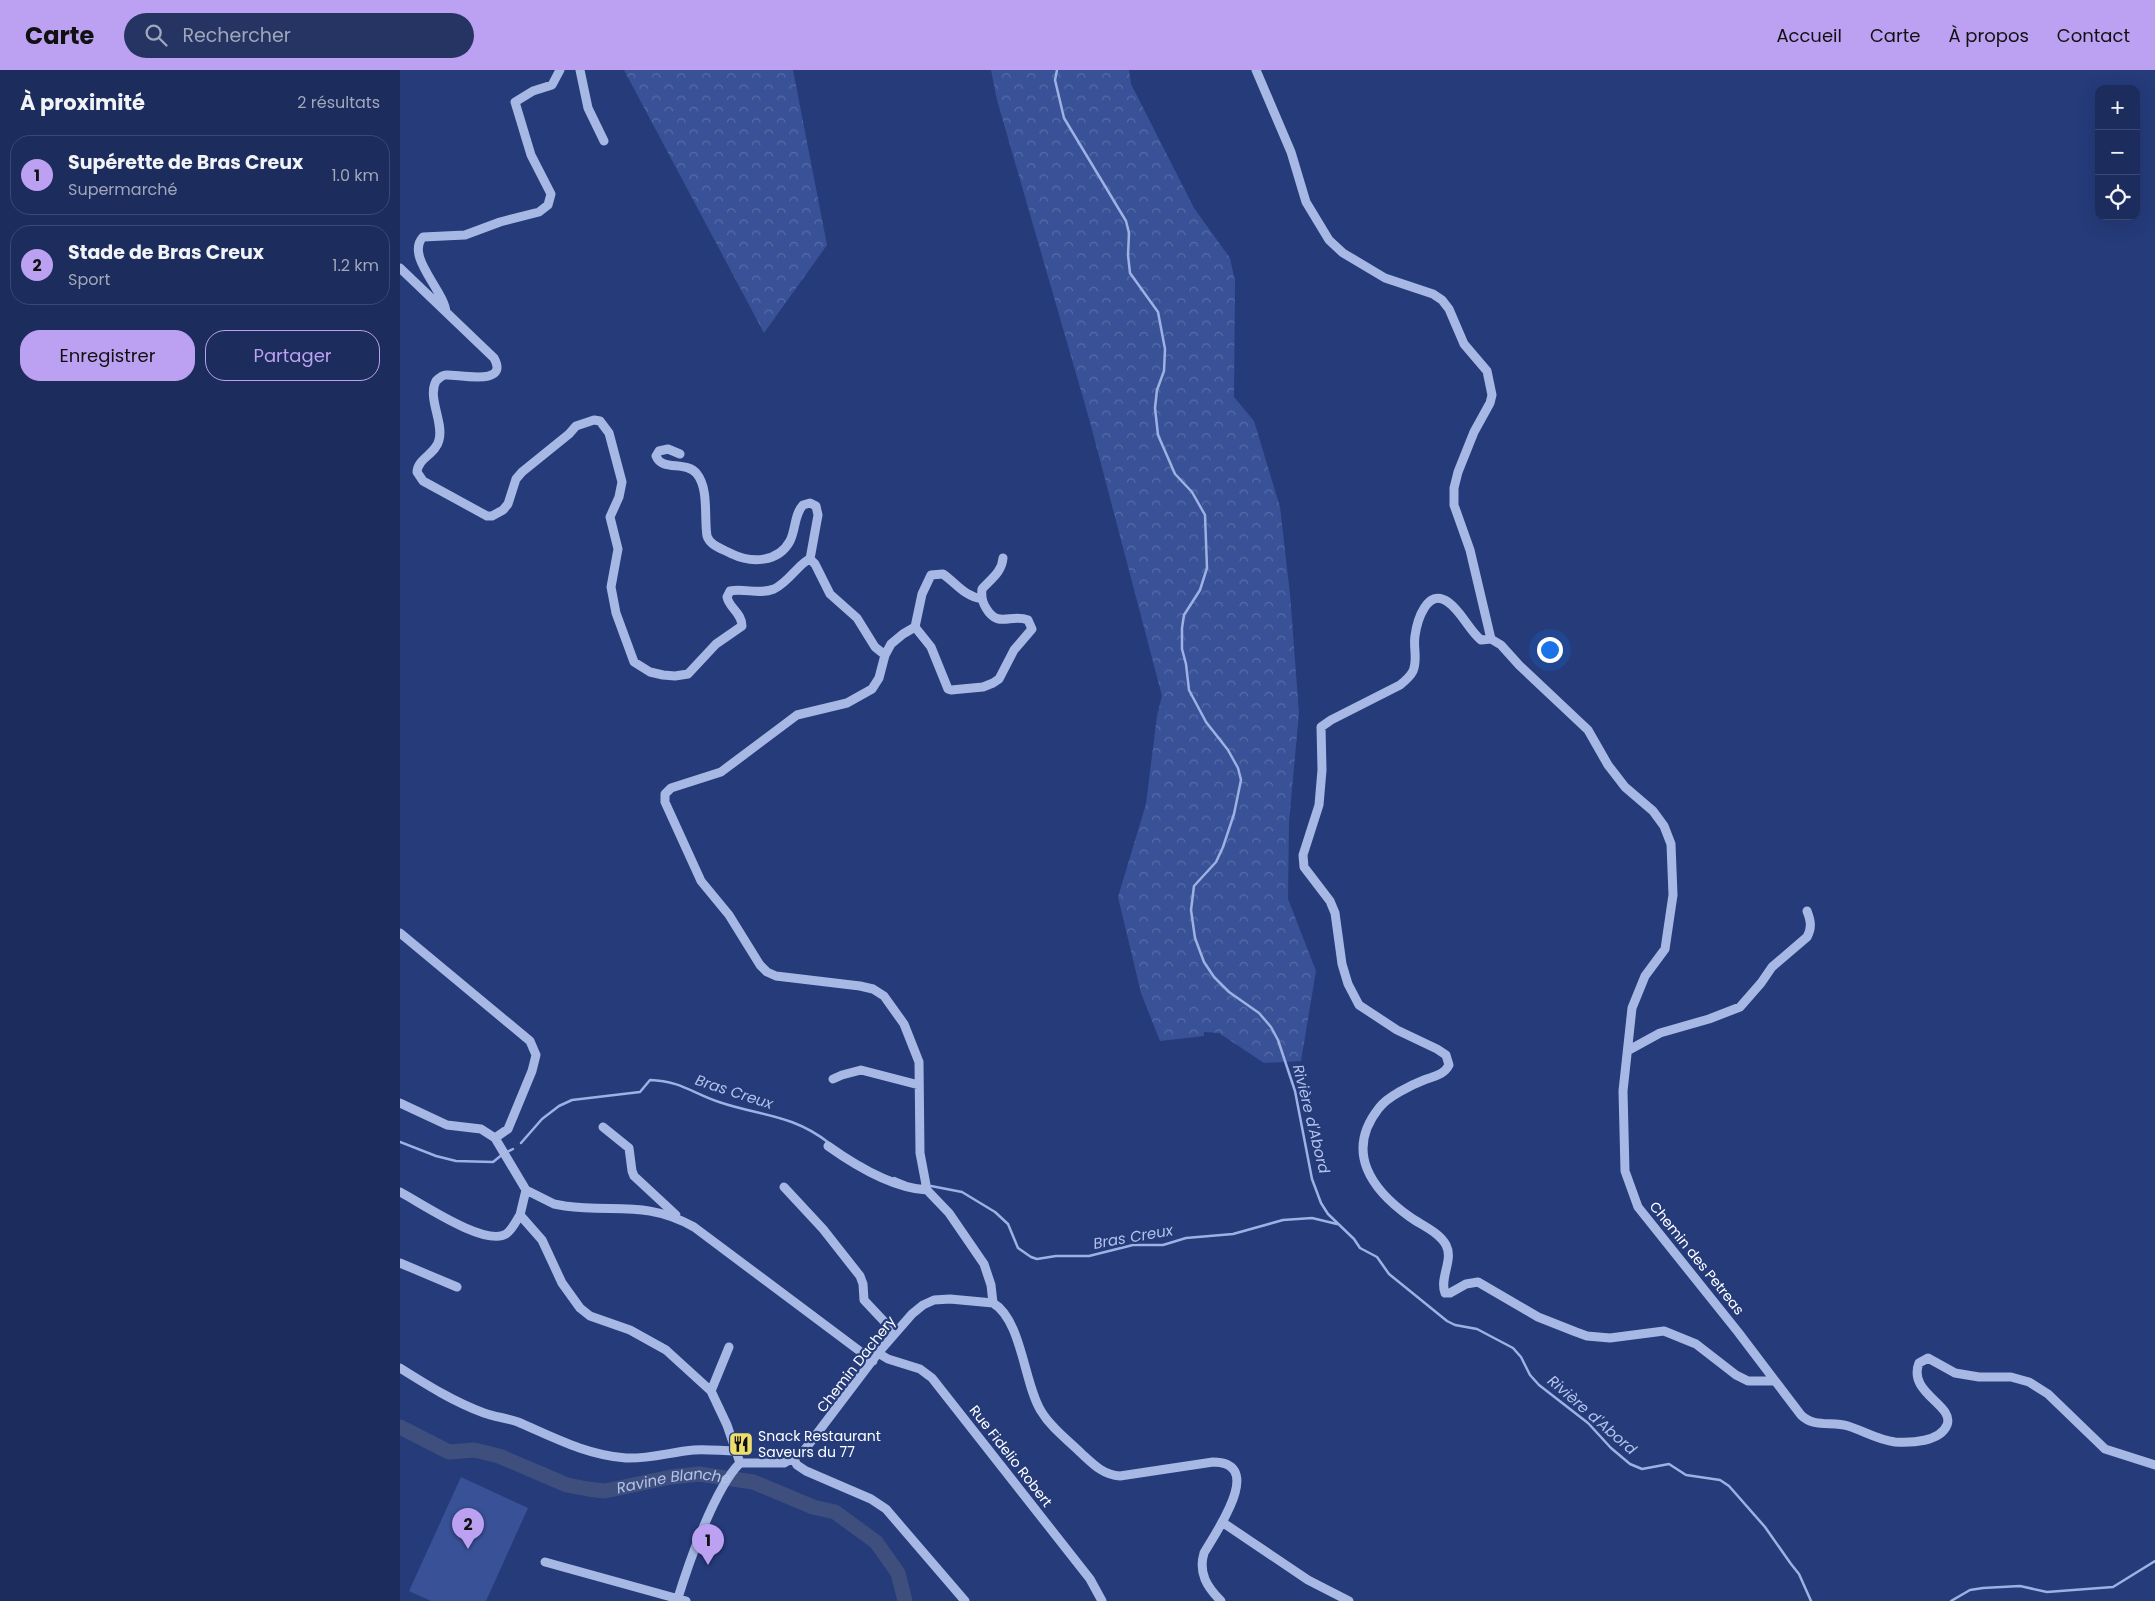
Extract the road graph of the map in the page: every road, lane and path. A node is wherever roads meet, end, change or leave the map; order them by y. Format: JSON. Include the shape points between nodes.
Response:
{"nodes":[{"id":1,"x":560,"y":70,"type":"edge"},
{"id":2,"x":580,"y":70,"type":"edge"},
{"id":3,"x":1256,"y":70,"type":"edge"},
{"id":4,"x":604,"y":141,"type":"dead end"},
{"id":5,"x":400,"y":268,"type":"edge"},
{"id":6,"x":446,"y":312,"type":"junction"},
{"id":7,"x":680,"y":454,"type":"dead end"},
{"id":8,"x":1003,"y":558,"type":"dead end"},
{"id":9,"x":810,"y":559,"type":"junction"},
{"id":10,"x":982,"y":599,"type":"junction"},
{"id":11,"x":916,"y":627,"type":"junction"},
{"id":12,"x":1491,"y":639,"type":"junction"},
{"id":13,"x":885,"y":655,"type":"junction"},
{"id":14,"x":1808,"y":911,"type":"dead end"},
{"id":15,"x":400,"y":932,"type":"edge"},
{"id":16,"x":1629,"y":1050,"type":"junction"},
{"id":17,"x":833,"y":1080,"type":"dead end"},
{"id":18,"x":919,"y":1085,"type":"junction"},
{"id":19,"x":400,"y":1102,"type":"edge"},
{"id":20,"x":603,"y":1127,"type":"dead end"},
{"id":21,"x":495,"y":1138,"type":"junction"},
{"id":22,"x":828,"y":1146,"type":"dead end"},
{"id":23,"x":784,"y":1187,"type":"dead end"},
{"id":24,"x":526,"y":1190,"type":"junction"},
{"id":25,"x":927,"y":1190,"type":"junction"},
{"id":26,"x":400,"y":1192,"type":"edge"},
{"id":27,"x":520,"y":1215,"type":"junction"},
{"id":28,"x":681,"y":1220,"type":"junction"},
{"id":29,"x":400,"y":1263,"type":"edge"},
{"id":30,"x":457,"y":1287,"type":"dead end"},
{"id":31,"x":993,"y":1303,"type":"junction"},
{"id":32,"x":895,"y":1333,"type":"junction"},
{"id":33,"x":729,"y":1347,"type":"dead end"},
{"id":34,"x":876,"y":1357,"type":"junction"},
{"id":35,"x":400,"y":1368,"type":"edge"},
{"id":36,"x":1775,"y":1381,"type":"junction"},
{"id":37,"x":711,"y":1391,"type":"junction"},
{"id":38,"x":736,"y":1452,"type":"junction"},
{"id":39,"x":793,"y":1458,"type":"junction"},
{"id":40,"x":738,"y":1465,"type":"junction"},
{"id":41,"x":2155,"y":1465,"type":"edge"},
{"id":42,"x":1222,"y":1522,"type":"junction"},
{"id":43,"x":545,"y":1562,"type":"dead end"},
{"id":44,"x":680,"y":1600,"type":"edge"},
{"id":45,"x":965,"y":1601,"type":"edge"},
{"id":46,"x":1102,"y":1601,"type":"edge"},
{"id":47,"x":1221,"y":1601,"type":"edge"},
{"id":48,"x":1349,"y":1601,"type":"edge"}],
"edges":[{"from":1,"to":6,"type":"street","via":[[552,85],[515,102],[531,155],[551,194],[546,208],[465,235],[423,237],[418,244],[422,262],[444,299]]},
{"from":2,"to":4,"type":"street","via":[[588,108]]},
{"from":3,"to":12,"type":"street","via":[[1291,152],[1306,202],[1328,240],[1385,278],[1442,300],[1464,344],[1487,371],[1492,395],[1458,472],[1454,504],[1470,550]]},
{"from":5,"to":6,"type":"street"},
{"from":6,"to":9,"type":"street","via":[[494,358],[496,370],[488,378],[446,375],[436,381],[439,442],[418,465],[418,476],[492,516],[508,504],[517,476],[576,426],[600,421],[613,444],[622,482],[610,517],[618,549],[611,587],[616,613],[634,662],[650,672],[663,675],[688,674],[716,644],[742,626],[740,617],[728,601],[730,591],[774,589]]},
{"from":7,"to":9,"type":"street","via":[[668,450],[659,451],[656,456],[664,464],[690,468],[698,476],[710,542],[743,559],[762,560],[786,546],[799,510],[803,504],[812,503],[818,515]]},
{"from":8,"to":10,"type":"street","via":[[994,578],[982,590]]},
{"from":9,"to":13,"type":"street","via":[[830,594],[862,624],[875,647]]},
{"from":10,"to":11,"type":"street","via":[[963,592],[943,574],[931,575],[922,594]]},
{"from":10,"to":11,"type":"street","via":[[994,618],[1024,618],[1032,629],[993,683],[983,687],[948,689],[931,647]]},
{"from":11,"to":13,"type":"street","via":[[895,639]]},
{"from":12,"to":16,"type":"street","name":"Chemin des Petreas","via":[[1502,645],[1588,730],[1625,787],[1653,811],[1664,826],[1671,844],[1673,894],[1665,949],[1645,976],[1632,1008]]},
{"from":12,"to":36,"type":"street","name":"Chemin des Petreas","via":[[1481,640],[1476,636],[1446,600],[1431,600],[1418,623],[1414,639],[1416,659],[1408,678],[1321,727],[1319,805],[1304,855],[1304,867],[1330,901],[1335,913],[1348,984],[1359,1006],[1397,1030],[1437,1048],[1446,1055],[1449,1065],[1438,1076],[1422,1080],[1388,1098],[1379,1107],[1364,1138],[1368,1173],[1386,1199],[1445,1243],[1448,1252],[1445,1294],[1478,1282],[1538,1317],[1588,1336],[1610,1338],[1664,1332],[1696,1344],[1748,1381]]},
{"from":13,"to":18,"type":"street","via":[[879,678],[872,689],[847,703],[797,715],[721,772],[667,791],[664,798],[701,881],[729,915],[760,966],[776,976],[860,986],[884,996],[904,1024],[919,1062]]},
{"from":14,"to":16,"type":"street","via":[[1811,920],[1807,937],[1772,967],[1740,1007],[1660,1033]]},
{"from":15,"to":21,"type":"street","via":[[530,1041],[536,1055],[532,1071],[508,1128]]},
{"from":16,"to":36,"type":"street","name":"Chemin des Petreas","via":[[1623,1091],[1625,1171],[1638,1207]]},
{"from":17,"to":18,"type":"street","via":[[861,1070]]},
{"from":18,"to":25,"type":"street","via":[[920,1153]]},
{"from":19,"to":21,"type":"street","via":[[447,1125],[481,1129]]},
{"from":20,"to":28,"type":"street","via":[[629,1148],[634,1176]]},
{"from":21,"to":24,"type":"street"},
{"from":22,"to":25,"type":"street","via":[[869,1173],[910,1189]]},
{"from":23,"to":32,"type":"street","via":[[860,1276],[864,1300]]},
{"from":24,"to":27,"type":"street"},
{"from":24,"to":28,"type":"street","via":[[559,1205],[646,1209]]},
{"from":25,"to":31,"type":"street","via":[[949,1213],[984,1264]]},
{"from":26,"to":27,"type":"street","via":[[480,1235],[504,1235]]},
{"from":27,"to":37,"type":"street","via":[[542,1240],[562,1284],[580,1308],[590,1316],[630,1330],[666,1350]]},
{"from":28,"to":34,"type":"street","name":"Rue Fidelio Robert"},
{"from":29,"to":30,"type":"street"},
{"from":31,"to":32,"type":"street","name":"Chemin Dachery","via":[[934,1300],[923,1305]]},
{"from":31,"to":42,"type":"street","via":[[1006,1316],[1016,1337],[1035,1399],[1049,1422],[1098,1469],[1120,1476],[1213,1462],[1226,1464],[1234,1470],[1238,1483]]},
{"from":32,"to":34,"type":"street","name":"Chemin Dachery"},
{"from":33,"to":37,"type":"street"},
{"from":34,"to":39,"type":"street","name":"Chemin Dachery","via":[[817,1436]]},
{"from":34,"to":46,"type":"street","name":"Rue Fidelio Robert","via":[[920,1369],[932,1378],[1090,1579]]},
{"from":35,"to":38,"type":"street","via":[[466,1406],[516,1421],[566,1444],[593,1452],[626,1458],[694,1450]]},
{"from":36,"to":41,"type":"street","name":"Chemin des Petreas","via":[[1801,1415],[1811,1422],[1848,1426],[1895,1442],[1931,1439],[1942,1433],[1948,1422],[1944,1411],[1925,1392],[1918,1378],[1919,1363],[1924,1358],[1932,1358],[1955,1373],[2011,1377],[2029,1382],[2060,1405],[2105,1449]]},
{"from":37,"to":38,"type":"street"},
{"from":38,"to":40,"type":"street"},
{"from":39,"to":40,"type":"street","name":"Chemin Dachery","via":[[784,1463]]},
{"from":39,"to":45,"type":"street","via":[[806,1471],[886,1508]]},
{"from":40,"to":44,"type":"street","via":[[705,1524]]},
{"from":42,"to":47,"type":"street","via":[[1204,1553],[1202,1563],[1204,1580]]},
{"from":42,"to":48,"type":"street","via":[[1308,1580]]},
{"from":43,"to":44,"type":"street"}]}
